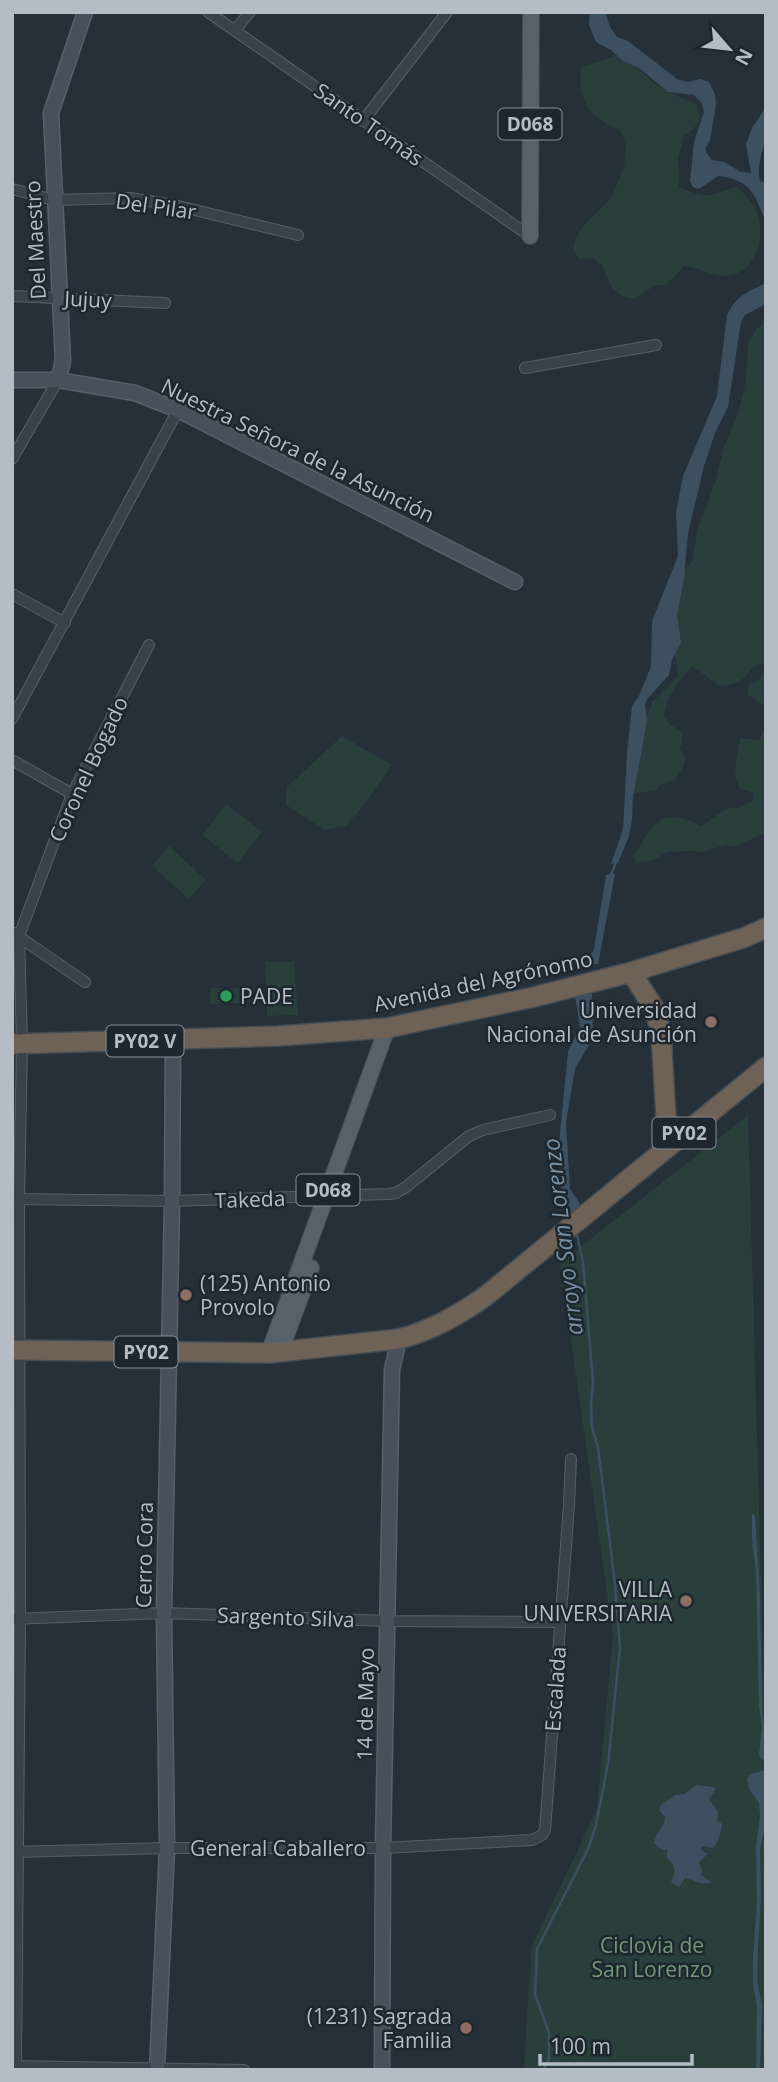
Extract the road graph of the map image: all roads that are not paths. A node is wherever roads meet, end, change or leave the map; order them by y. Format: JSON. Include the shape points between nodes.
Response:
{"nodes":[{"id":1,"x":85,"y":12,"type":"edge"},
{"id":2,"x":208,"y":12,"type":"edge"},
{"id":3,"x":250,"y":12,"type":"edge"},
{"id":4,"x":447,"y":12,"type":"edge"},
{"id":5,"x":531,"y":12,"type":"edge"},
{"id":6,"x":235,"y":30,"type":"junction"},
{"id":7,"x":363,"y":121,"type":"junction"},
{"id":8,"x":12,"y":190,"type":"edge"},
{"id":9,"x":54,"y":200,"type":"junction"},
{"id":10,"x":298,"y":234,"type":"dead end"},
{"id":11,"x":530,"y":236,"type":"joint"},
{"id":12,"x":12,"y":296,"type":"edge"},
{"id":13,"x":58,"y":297,"type":"junction"},
{"id":14,"x":164,"y":303,"type":"dead end"},
{"id":15,"x":656,"y":345,"type":"dead end"},
{"id":16,"x":524,"y":368,"type":"dead end"},
{"id":17,"x":12,"y":380,"type":"edge"},
{"id":18,"x":58,"y":380,"type":"junction"},
{"id":19,"x":178,"y":410,"type":"junction"},
{"id":20,"x":12,"y":458,"type":"edge"},
{"id":21,"x":515,"y":582,"type":"dead end"},
{"id":22,"x":12,"y":594,"type":"edge"},
{"id":23,"x":65,"y":623,"type":"junction"},
{"id":24,"x":149,"y":645,"type":"dead end"},
{"id":25,"x":12,"y":719,"type":"edge"},
{"id":26,"x":12,"y":761,"type":"edge"},
{"id":27,"x":72,"y":794,"type":"junction"},
{"id":28,"x":766,"y":928,"type":"edge"},
{"id":29,"x":16,"y":934,"type":"edge"},
{"id":30,"x":629,"y":973,"type":"junction"},
{"id":31,"x":85,"y":982,"type":"dead end"},
{"id":32,"x":387,"y":1028,"type":"junction"},
{"id":33,"x":173,"y":1040,"type":"junction"},
{"id":34,"x":17,"y":1044,"type":"edge"},
{"id":35,"x":766,"y":1067,"type":"edge"},
{"id":36,"x":550,"y":1115,"type":"dead end"},
{"id":37,"x":676,"y":1140,"type":"junction"},
{"id":38,"x":331,"y":1196,"type":"junction"},
{"id":39,"x":15,"y":1199,"type":"edge"},
{"id":40,"x":172,"y":1201,"type":"junction"},
{"id":41,"x":399,"y":1339,"type":"junction"},
{"id":42,"x":15,"y":1350,"type":"edge"},
{"id":43,"x":169,"y":1352,"type":"junction"},
{"id":44,"x":274,"y":1352,"type":"junction"},
{"id":45,"x":571,"y":1459,"type":"dead end"},
{"id":46,"x":164,"y":1613,"type":"junction"},
{"id":47,"x":16,"y":1619,"type":"edge"},
{"id":48,"x":388,"y":1621,"type":"junction"},
{"id":49,"x":560,"y":1622,"type":"junction"},
{"id":50,"x":542,"y":1835,"type":"joint"},
{"id":51,"x":167,"y":1848,"type":"junction"},
{"id":52,"x":383,"y":1848,"type":"junction"},
{"id":53,"x":16,"y":1852,"type":"edge"},
{"id":54,"x":15,"y":2068,"type":"edge"},
{"id":55,"x":157,"y":2069,"type":"edge"},
{"id":56,"x":244,"y":2070,"type":"edge"},
{"id":57,"x":382,"y":2070,"type":"edge"}],
"edges":[{"from":1,"to":9,"type":"street","name":"Del Maestro","via":[[51,113]]},
{"from":2,"to":6,"type":"street","name":"Santo Tomás"},
{"from":3,"to":6,"type":"street"},
{"from":4,"to":7,"type":"street"},
{"from":5,"to":11,"type":"main road","number":"D068"},
{"from":6,"to":7,"type":"street","name":"Santo Tomás"},
{"from":7,"to":11,"type":"street","name":"Santo Tomás"},
{"from":8,"to":9,"type":"street","name":"Del Pilar"},
{"from":9,"to":10,"type":"street","name":"Del Pilar","via":[[130,198]]},
{"from":9,"to":13,"type":"street","name":"Del Maestro"},
{"from":12,"to":13,"type":"street","name":"Jujuy"},
{"from":13,"to":14,"type":"street","name":"Jujuy"},
{"from":13,"to":18,"type":"street","name":"Del Maestro","via":[[63,361]]},
{"from":15,"to":16,"type":"street"},
{"from":17,"to":18,"type":"street","name":"Nuestra Señora de la Asunción"},
{"from":18,"to":19,"type":"street","name":"Nuestra Señora de la Asunción","via":[[135,393]]},
{"from":18,"to":20,"type":"street","name":"Del Maestro"},
{"from":19,"to":21,"type":"street","name":"Nuestra Señora de la Asunción"},
{"from":19,"to":23,"type":"street"},
{"from":22,"to":23,"type":"street"},
{"from":23,"to":25,"type":"street"},
{"from":24,"to":27,"type":"street","name":"Coronel Bogado"},
{"from":26,"to":27,"type":"street"},
{"from":27,"to":29,"type":"street","name":"Coronel Bogado"},
{"from":28,"to":30,"type":"highway","name":"Avenida del Agrónomo"},
{"from":29,"to":31,"type":"street"},
{"from":29,"to":34,"type":"street","name":"Coronel Bogado"},
{"from":30,"to":32,"type":"highway","name":"Avenida del Agrónomo","number":"PY02 V"},
{"from":30,"to":37,"type":"highway","via":[[654,1008],[661,1032],[666,1118]]},
{"from":32,"to":33,"type":"highway","name":"Avenida del Agrónomo","number":"PY02 V"},
{"from":32,"to":38,"type":"main road","number":"D068"},
{"from":33,"to":34,"type":"highway","name":"Avenida del Agrónomo","number":"PY02 V"},
{"from":33,"to":40,"type":"street","name":"Cerro Cora"},
{"from":34,"to":39,"type":"street","name":"Coronel Bogado"},
{"from":35,"to":37,"type":"highway","number":"PY02"},
{"from":36,"to":38,"type":"street","name":"Takeda","via":[[469,1136],[396,1193]]},
{"from":37,"to":41,"type":"highway","number":"PY02","via":[[461,1313]]},
{"from":38,"to":40,"type":"street","name":"Takeda"},
{"from":38,"to":44,"type":"main road","number":"D068"},
{"from":39,"to":40,"type":"street","name":"Takeda"},
{"from":39,"to":42,"type":"street","name":"Coronel Bogado"},
{"from":40,"to":43,"type":"street","name":"Cerro Cora"},
{"from":41,"to":44,"type":"highway","number":"PY02"},
{"from":41,"to":48,"type":"street","name":"14 de Mayo","via":[[392,1369]]},
{"from":42,"to":43,"type":"highway","number":"PY02"},
{"from":42,"to":47,"type":"street","name":"Coronel Bogado"},
{"from":43,"to":44,"type":"highway","number":"PY02"},
{"from":43,"to":46,"type":"street","name":"Cerro Cora"},
{"from":45,"to":49,"type":"street","name":"Escalada"},
{"from":46,"to":47,"type":"street","name":"Sargento Silva"},
{"from":46,"to":48,"type":"street","name":"Sargento Silva"},
{"from":46,"to":51,"type":"street","name":"Cerro Cora"},
{"from":47,"to":53,"type":"street","name":"Coronel Bogado"},
{"from":48,"to":49,"type":"street","name":"Sargento Silva"},
{"from":48,"to":52,"type":"street","name":"14 de Mayo"},
{"from":49,"to":50,"type":"street","name":"Escalada"},
{"from":50,"to":52,"type":"street","name":"General Caballero","via":[[532,1840]]},
{"from":51,"to":52,"type":"street","name":"General Caballero"},
{"from":51,"to":53,"type":"street","name":"General Caballero"},
{"from":51,"to":55,"type":"street","name":"Cerro Cora"},
{"from":52,"to":57,"type":"street","name":"14 de Mayo"},
{"from":53,"to":54,"type":"street","name":"Coronel Bogado"},
{"from":54,"to":55,"type":"street"},
{"from":55,"to":56,"type":"street"}]}
